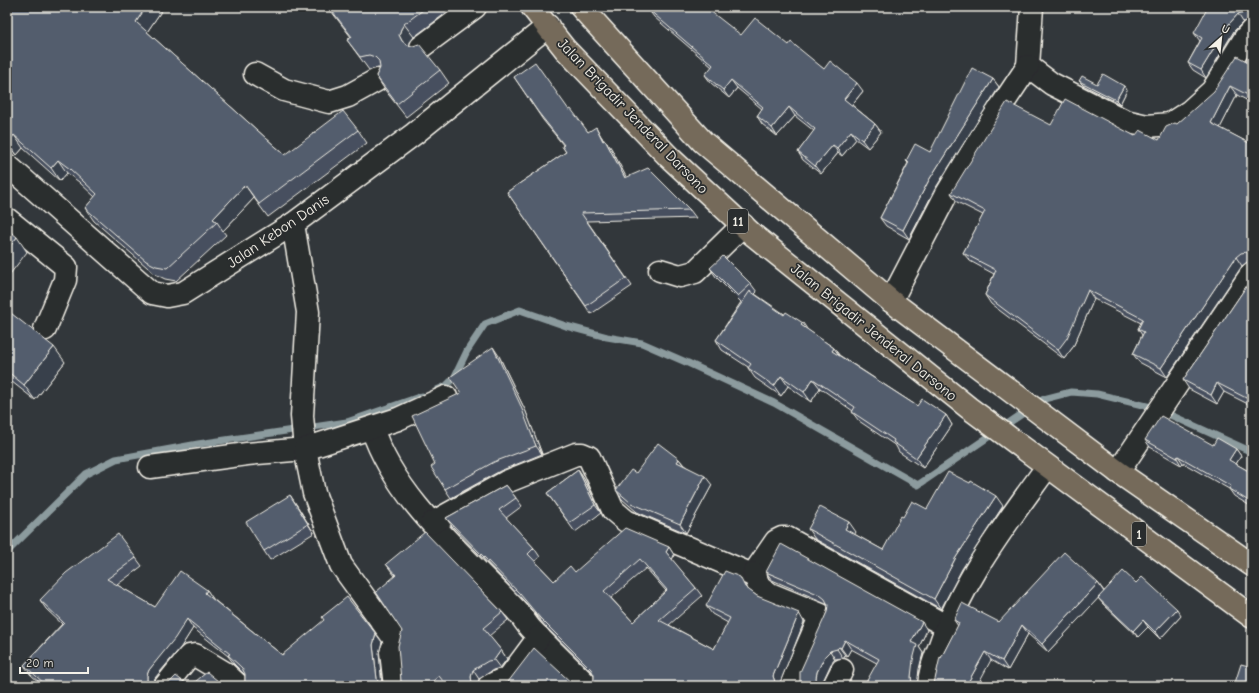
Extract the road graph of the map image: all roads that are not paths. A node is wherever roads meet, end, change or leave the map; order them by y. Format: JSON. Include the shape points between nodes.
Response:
{"nodes":[{"id":1,"x":475,"y":7,"type":"edge"},
{"id":2,"x":532,"y":7,"type":"edge"},
{"id":3,"x":581,"y":7,"type":"edge"},
{"id":4,"x":1032,"y":7,"type":"edge"},
{"id":5,"x":548,"y":26,"type":"junction"},
{"id":6,"x":1252,"y":30,"type":"edge"},
{"id":7,"x":421,"y":47,"type":"edge"},
{"id":8,"x":1028,"y":66,"type":"junction"},
{"id":9,"x":255,"y":74,"type":"dead end"},
{"id":10,"x":377,"y":80,"type":"edge"},
{"id":11,"x":7,"y":164,"type":"edge"},
{"id":12,"x":7,"y":220,"type":"edge"},
{"id":13,"x":293,"y":224,"type":"junction"},
{"id":14,"x":743,"y":226,"type":"junction"},
{"id":15,"x":660,"y":270,"type":"dead end"},
{"id":16,"x":1252,"y":273,"type":"edge"},
{"id":17,"x":891,"y":301,"type":"junction"},
{"id":18,"x":45,"y":330,"type":"dead end"},
{"id":19,"x":446,"y":397,"type":"dead end"},
{"id":20,"x":969,"y":408,"type":"joint"},
{"id":21,"x":372,"y":428,"type":"junction"},
{"id":22,"x":304,"y":445,"type":"junction"},
{"id":23,"x":1047,"y":466,"type":"junction"},
{"id":24,"x":150,"y":467,"type":"dead end"},
{"id":25,"x":1118,"y":472,"type":"junction"},
{"id":26,"x":432,"y":523,"type":"junction"},
{"id":27,"x":1252,"y":565,"type":"edge"},
{"id":28,"x":754,"y":573,"type":"junction"},
{"id":29,"x":1252,"y":617,"type":"edge"},
{"id":30,"x":946,"y":626,"type":"junction"},
{"id":31,"x":539,"y":637,"type":"junction"},
{"id":32,"x":165,"y":686,"type":"edge"},
{"id":33,"x":239,"y":686,"type":"edge"},
{"id":34,"x":395,"y":686,"type":"edge"},
{"id":35,"x":489,"y":686,"type":"edge"},
{"id":36,"x":588,"y":686,"type":"edge"},
{"id":37,"x":795,"y":686,"type":"edge"},
{"id":38,"x":929,"y":686,"type":"edge"}],
"edges":[{"from":1,"to":7,"type":"street"},
{"from":2,"to":5,"type":"highway","name":"Jalan Brigadir Jenderal Darsono","number":"11"},
{"from":3,"to":17,"type":"highway","number":"11","via":[[704,142]]},
{"from":4,"to":8,"type":"street"},
{"from":5,"to":13,"type":"street","name":"Jalan Kebon Danis","via":[[414,134]]},
{"from":5,"to":14,"type":"highway","name":"Jalan Brigadir Jenderal Darsono","number":"11","via":[[565,49],[669,157]]},
{"from":6,"to":8,"type":"street","via":[[1212,91],[1190,111],[1170,124],[1147,126],[1126,121],[1052,84]]},
{"from":8,"to":17,"type":"street","via":[[946,196]]},
{"from":9,"to":10,"type":"street","via":[[284,90],[329,102],[348,96]]},
{"from":11,"to":13,"type":"street","name":"Jalan Kebon Danis","via":[[152,293],[167,296],[183,293]]},
{"from":12,"to":18,"type":"street","via":[[66,267],[65,280]]},
{"from":13,"to":22,"type":"street","via":[[308,312],[302,416]]},
{"from":14,"to":15,"type":"street","via":[[695,272],[680,276]]},
{"from":14,"to":20,"type":"highway","name":"Jalan Brigadir Jenderal Darsono","number":"11"},
{"from":16,"to":25,"type":"street"},
{"from":17,"to":25,"type":"highway","number":"11"},
{"from":19,"to":21,"type":"street"},
{"from":20,"to":23,"type":"highway","name":"Jalan Brigadir Jenderal Darsono","number":"1"},
{"from":21,"to":22,"type":"street"},
{"from":21,"to":26,"type":"street","via":[[389,466]]},
{"from":22,"to":24,"type":"street"},
{"from":22,"to":34,"type":"street","via":[[314,492],[341,565],[396,641],[391,652]]},
{"from":23,"to":29,"type":"highway","name":"Jalan Brigadir Jenderal Darsono","number":"1"},
{"from":23,"to":30,"type":"street","via":[[965,586]]},
{"from":25,"to":27,"type":"highway"},
{"from":26,"to":28,"type":"street","via":[[506,482],[576,454],[582,454],[589,457],[618,516],[744,572]]},
{"from":26,"to":31,"type":"street"},
{"from":28,"to":30,"type":"street","via":[[776,541],[787,538]]},
{"from":28,"to":37,"type":"street","via":[[759,586],[770,594],[821,615],[791,684]]},
{"from":30,"to":38,"type":"street","via":[[931,669]]},
{"from":31,"to":35,"type":"street","via":[[507,680]]},
{"from":31,"to":36,"type":"street"},
{"from":32,"to":33,"type":"street","via":[[189,656],[195,655],[225,673]]}]}
